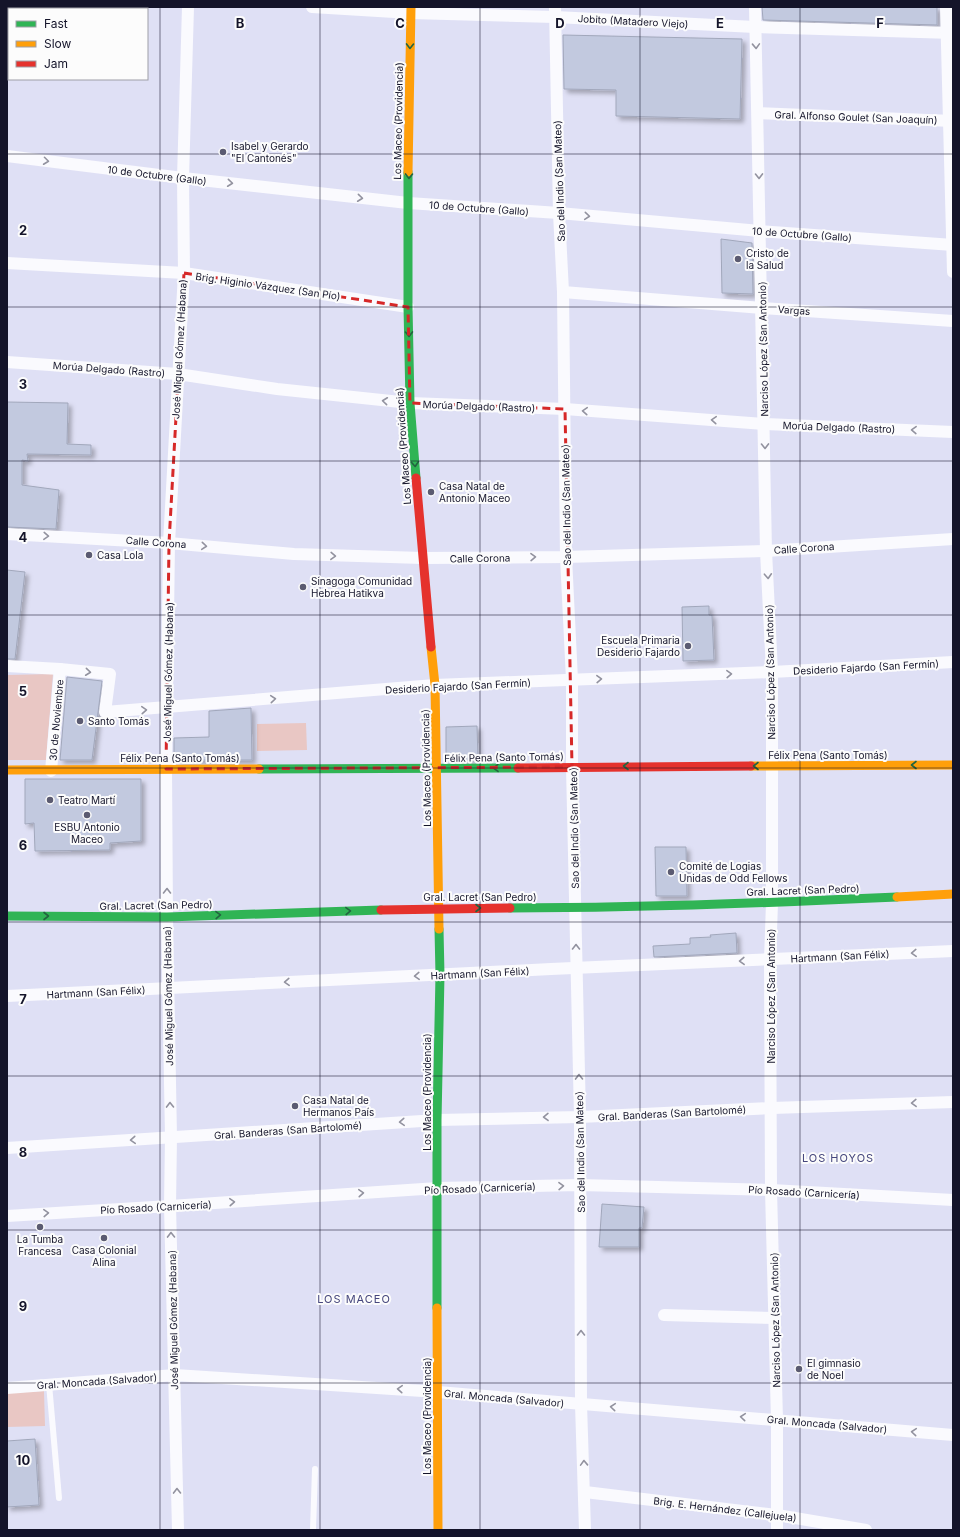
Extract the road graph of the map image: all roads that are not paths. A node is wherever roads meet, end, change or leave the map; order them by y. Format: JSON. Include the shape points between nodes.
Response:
{"nodes":[{"id":1,"x":188,"y":7,"type":"edge"},
{"id":2,"x":312,"y":7,"type":"edge"},
{"id":3,"x":755,"y":7,"type":"edge"},
{"id":4,"x":946,"y":7,"type":"edge"},
{"id":5,"x":411,"y":10,"type":"edge"},
{"id":6,"x":555,"y":12,"type":"edge"},
{"id":7,"x":755,"y":27,"type":"junction"},
{"id":8,"x":950,"y":33,"type":"edge"},
{"id":9,"x":758,"y":113,"type":"junction"},
{"id":10,"x":951,"y":121,"type":"edge"},
{"id":11,"x":7,"y":156,"type":"edge"},
{"id":12,"x":183,"y":178,"type":"junction"},
{"id":13,"x":408,"y":203,"type":"junction"},
{"id":14,"x":559,"y":213,"type":"junction"},
{"id":15,"x":760,"y":231,"type":"junction"},
{"id":16,"x":953,"y":245,"type":"edge"},
{"id":17,"x":7,"y":263,"type":"edge"},
{"id":18,"x":953,"y":272,"type":"edge"},
{"id":19,"x":184,"y":273,"type":"junction"},
{"id":20,"x":563,"y":292,"type":"junction"},
{"id":21,"x":408,"y":307,"type":"junction"},
{"id":22,"x":762,"y":308,"type":"junction"},
{"id":23,"x":953,"y":321,"type":"edge"},
{"id":24,"x":7,"y":362,"type":"edge"},
{"id":25,"x":178,"y":374,"type":"junction"},
{"id":26,"x":410,"y":404,"type":"junction"},
{"id":27,"x":565,"y":409,"type":"junction"},
{"id":28,"x":765,"y":424,"type":"junction"},
{"id":29,"x":953,"y":432,"type":"edge"},
{"id":30,"x":7,"y":534,"type":"edge"},
{"id":31,"x":953,"y":538,"type":"edge"},
{"id":32,"x":169,"y":542,"type":"junction"},
{"id":33,"x":766,"y":551,"type":"junction"},
{"id":34,"x":566,"y":557,"type":"junction"},
{"id":35,"x":422,"y":558,"type":"junction"},
{"id":36,"x":953,"y":662,"type":"edge"},
{"id":37,"x":7,"y":666,"type":"edge"},
{"id":38,"x":60,"y":669,"type":"junction"},
{"id":39,"x":772,"y":672,"type":"junction"},
{"id":40,"x":572,"y":680,"type":"junction"},
{"id":41,"x":435,"y":685,"type":"junction"},
{"id":42,"x":168,"y":708,"type":"junction"},
{"id":43,"x":953,"y":765,"type":"edge"},
{"id":44,"x":572,"y":766,"type":"junction"},
{"id":45,"x":772,"y":766,"type":"junction"},
{"id":46,"x":166,"y":768,"type":"junction"},
{"id":47,"x":437,"y":769,"type":"junction"},
{"id":48,"x":7,"y":770,"type":"edge"},
{"id":49,"x":51,"y":771,"type":"junction"},
{"id":50,"x":953,"y":894,"type":"edge"},
{"id":51,"x":772,"y":903,"type":"junction"},
{"id":52,"x":439,"y":908,"type":"junction"},
{"id":53,"x":576,"y":908,"type":"junction"},
{"id":54,"x":7,"y":916,"type":"edge"},
{"id":55,"x":167,"y":917,"type":"junction"},
{"id":56,"x":953,"y":951,"type":"edge"},
{"id":57,"x":770,"y":959,"type":"junction"},
{"id":58,"x":576,"y":968,"type":"junction"},
{"id":59,"x":440,"y":975,"type":"junction"},
{"id":60,"x":168,"y":988,"type":"junction"},
{"id":61,"x":7,"y":996,"type":"edge"},
{"id":62,"x":953,"y":1102,"type":"edge"},
{"id":63,"x":772,"y":1108,"type":"junction"},
{"id":64,"x":580,"y":1117,"type":"junction"},
{"id":65,"x":438,"y":1120,"type":"junction"},
{"id":66,"x":171,"y":1137,"type":"junction"},
{"id":67,"x":7,"y":1148,"type":"edge"},
{"id":68,"x":580,"y":1185,"type":"junction"},
{"id":69,"x":438,"y":1188,"type":"junction"},
{"id":70,"x":771,"y":1190,"type":"junction"},
{"id":71,"x":953,"y":1200,"type":"edge"},
{"id":72,"x":170,"y":1206,"type":"junction"},
{"id":73,"x":7,"y":1216,"type":"edge"},
{"id":74,"x":664,"y":1315,"type":"dead end"},
{"id":75,"x":775,"y":1318,"type":"junction"},
{"id":76,"x":174,"y":1375,"type":"junction"},
{"id":77,"x":49,"y":1384,"type":"junction"},
{"id":78,"x":7,"y":1388,"type":"edge"},
{"id":79,"x":438,"y":1392,"type":"junction"},
{"id":80,"x":581,"y":1404,"type":"junction"},
{"id":81,"x":777,"y":1420,"type":"junction"},
{"id":82,"x":953,"y":1435,"type":"edge"},
{"id":83,"x":315,"y":1469,"type":"dead end"},
{"id":84,"x":585,"y":1492,"type":"junction"},
{"id":85,"x":59,"y":1498,"type":"dead end"},
{"id":86,"x":777,"y":1515,"type":"junction"},
{"id":87,"x":178,"y":1530,"type":"edge"},
{"id":88,"x":313,"y":1530,"type":"edge"},
{"id":89,"x":438,"y":1530,"type":"edge"},
{"id":90,"x":585,"y":1530,"type":"edge"},
{"id":91,"x":777,"y":1530,"type":"edge"},
{"id":92,"x":866,"y":1530,"type":"edge"}],
"edges":[{"from":1,"to":12,"type":"street","name":"José Miguel Gómez (Habana)"},
{"from":2,"to":5,"type":"street","name":"Jobito (Matadero Viejo)"},
{"from":3,"to":7,"type":"street","name":"Narciso López (San Antonio)"},
{"from":4,"to":8,"type":"street"},
{"from":5,"to":6,"type":"street","name":"Jobito (Matadero Viejo)"},
{"from":5,"to":13,"type":"street","name":"Los Maceo (Providencia)","one_way":true},
{"from":6,"to":7,"type":"street","name":"Jobito (Matadero Viejo)"},
{"from":6,"to":14,"type":"street","name":"Sao del Indio (San Mateo)"},
{"from":7,"to":8,"type":"street","name":"Jobito (Matadero Viejo)"},
{"from":7,"to":9,"type":"street","name":"Narciso López (San Antonio)","one_way":true},
{"from":8,"to":10,"type":"street"},
{"from":9,"to":10,"type":"street","name":"Gral. Alfonso Goulet (San Joaquín)"},
{"from":9,"to":15,"type":"street","name":"Narciso López (San Antonio)","one_way":true},
{"from":10,"to":16,"type":"street"},
{"from":11,"to":12,"type":"street","name":"10 de Octubre (Gallo)","one_way":true},
{"from":12,"to":13,"type":"street","name":"10 de Octubre (Gallo)","one_way":true},
{"from":12,"to":19,"type":"street","name":"José Miguel Gómez (Habana)"},
{"from":13,"to":14,"type":"street","name":"10 de Octubre (Gallo)"},
{"from":13,"to":21,"type":"street","name":"Los Maceo (Providencia)"},
{"from":14,"to":15,"type":"street","name":"10 de Octubre (Gallo)","one_way":true},
{"from":14,"to":20,"type":"street","name":"Sao del Indio (San Mateo)"},
{"from":15,"to":16,"type":"street","name":"10 de Octubre (Gallo)"},
{"from":15,"to":22,"type":"street","name":"Narciso López (San Antonio)"},
{"from":16,"to":18,"type":"street"},
{"from":17,"to":19,"type":"street","name":"Brig. Higinio Vázquez (San Pío)"},
{"from":19,"to":21,"type":"street","name":"Brig. Higinio Vázquez (San Pío)"},
{"from":19,"to":25,"type":"street","name":"José Miguel Gómez (Habana)"},
{"from":20,"to":22,"type":"street","name":"Vargas"},
{"from":20,"to":27,"type":"street","name":"Sao del Indio (San Mateo)"},
{"from":21,"to":26,"type":"street","name":"Los Maceo (Providencia)","one_way":true},
{"from":22,"to":23,"type":"street","name":"Vargas"},
{"from":22,"to":28,"type":"street","name":"Narciso López (San Antonio)"},
{"from":24,"to":25,"type":"street","name":"Morúa Delgado (Rastro)"},
{"from":26,"to":25,"type":"street","name":"Morúa Delgado (Rastro)","one_way":true,"via":[[277,389]]},
{"from":25,"to":32,"type":"street","name":"José Miguel Gómez (Habana)"},
{"from":26,"to":27,"type":"street","name":"Morúa Delgado (Rastro)"},
{"from":26,"to":35,"type":"street","name":"Los Maceo (Providencia)","one_way":true},
{"from":28,"to":27,"type":"street","name":"Morúa Delgado (Rastro)","one_way":true},
{"from":27,"to":34,"type":"street","name":"Sao del Indio (San Mateo)"},
{"from":29,"to":28,"type":"street","name":"Morúa Delgado (Rastro)","one_way":true},
{"from":28,"to":33,"type":"street","name":"Narciso López (San Antonio)","one_way":true},
{"from":30,"to":32,"type":"street","name":"Calle Corona","one_way":true},
{"from":31,"to":33,"type":"street","name":"Calle Corona"},
{"from":32,"to":35,"type":"street","name":"Calle Corona","one_way":true,"via":[[294,554]]},
{"from":32,"to":42,"type":"street","name":"José Miguel Gómez (Habana)"},
{"from":33,"to":34,"type":"street","name":"Calle Corona"},
{"from":33,"to":39,"type":"street","name":"Narciso López (San Antonio)","one_way":true},
{"from":35,"to":34,"type":"street","name":"Calle Corona","one_way":true},
{"from":34,"to":40,"type":"street","name":"Sao del Indio (San Mateo)"},
{"from":35,"to":41,"type":"street","name":"Los Maceo (Providencia)"},
{"from":36,"to":39,"type":"street","name":"Desiderio Fajardo (San Fermín)"},
{"from":37,"to":38,"type":"street","name":"Desiderio Fajardo (San Fermín)"},
{"from":38,"to":42,"type":"street","name":"Desiderio Fajardo (San Fermín)","one_way":true,"via":[[110,674],[105,712]]},
{"from":38,"to":49,"type":"street","name":"30 de Noviembre"},
{"from":40,"to":39,"type":"street","name":"Desiderio Fajardo (San Fermín)","one_way":true},
{"from":39,"to":45,"type":"street","name":"Narciso López (San Antonio)"},
{"from":40,"to":41,"type":"street","name":"Desiderio Fajardo (San Fermín)"},
{"from":40,"to":44,"type":"street","name":"Sao del Indio (San Mateo)"},
{"from":42,"to":41,"type":"street","name":"Desiderio Fajardo (San Fermín)","one_way":true},
{"from":41,"to":47,"type":"street","name":"Los Maceo (Providencia)"},
{"from":42,"to":46,"type":"street","name":"José Miguel Gómez (Habana)"},
{"from":43,"to":45,"type":"street","name":"Félix Pena (Santo Tomás)","one_way":true},
{"from":45,"to":44,"type":"street","name":"Félix Pena (Santo Tomás)","one_way":true},
{"from":44,"to":47,"type":"street","name":"Félix Pena (Santo Tomás)","one_way":true},
{"from":44,"to":53,"type":"street","name":"Sao del Indio (San Mateo)"},
{"from":45,"to":51,"type":"street","name":"Narciso López (San Antonio)"},
{"from":46,"to":47,"type":"street","name":"Félix Pena (Santo Tomás)"},
{"from":46,"to":49,"type":"street","name":"Félix Pena (Santo Tomás)"},
{"from":55,"to":46,"type":"street","name":"José Miguel Gómez (Habana)","one_way":true},
{"from":47,"to":52,"type":"street","name":"Los Maceo (Providencia)"},
{"from":48,"to":49,"type":"street","name":"Félix Pena (Santo Tomás)"},
{"from":50,"to":51,"type":"street","name":"Gral. Lacret (San Pedro)"},
{"from":51,"to":53,"type":"street","name":"Gral. Lacret (San Pedro)"},
{"from":51,"to":57,"type":"street","name":"Narciso López (San Antonio)"},
{"from":52,"to":53,"type":"street","name":"Gral. Lacret (San Pedro)","one_way":true},
{"from":55,"to":52,"type":"street","name":"Gral. Lacret (San Pedro)","one_way":true},
{"from":52,"to":59,"type":"street","name":"Los Maceo (Providencia)"},
{"from":58,"to":53,"type":"street","name":"Sao del Indio (San Mateo)","one_way":true},
{"from":54,"to":55,"type":"street","name":"Gral. Lacret (San Pedro)","one_way":true},
{"from":55,"to":60,"type":"street","name":"José Miguel Gómez (Habana)"},
{"from":56,"to":57,"type":"street","name":"Hartmann (San Félix)","one_way":true},
{"from":57,"to":58,"type":"street","name":"Hartmann (San Félix)","one_way":true},
{"from":57,"to":63,"type":"street","name":"Narciso López (San Antonio)"},
{"from":58,"to":59,"type":"street","name":"Hartmann (San Félix)"},
{"from":64,"to":58,"type":"street","name":"Sao del Indio (San Mateo)","one_way":true},
{"from":59,"to":60,"type":"street","name":"Hartmann (San Félix)","one_way":true},
{"from":59,"to":65,"type":"street","name":"Los Maceo (Providencia)"},
{"from":60,"to":61,"type":"street","name":"Hartmann (San Félix)"},
{"from":66,"to":60,"type":"street","name":"José Miguel Gómez (Habana)","one_way":true},
{"from":62,"to":63,"type":"street","name":"Gral. Banderas (San Bartolomé)","one_way":true},
{"from":63,"to":64,"type":"street","name":"Gral. Banderas (San Bartolomé)"},
{"from":63,"to":70,"type":"street","name":"Narciso López (San Antonio)"},
{"from":64,"to":65,"type":"street","name":"Gral. Banderas (San Bartolomé)","one_way":true},
{"from":64,"to":68,"type":"street","name":"Sao del Indio (San Mateo)"},
{"from":65,"to":66,"type":"street","name":"Gral. Banderas (San Bartolomé)","one_way":true},
{"from":65,"to":69,"type":"street","name":"Los Maceo (Providencia)"},
{"from":66,"to":67,"type":"street","name":"Gral. Banderas (San Bartolomé)","one_way":true},
{"from":66,"to":72,"type":"street","name":"José Miguel Gómez (Habana)"},
{"from":69,"to":68,"type":"street","name":"Pío Rosado (Carnicería)","one_way":true},
{"from":68,"to":70,"type":"street","name":"Pío Rosado (Carnicería)"},
{"from":80,"to":68,"type":"street","name":"Sao del Indio (San Mateo)","one_way":true},
{"from":72,"to":69,"type":"street","name":"Pío Rosado (Carnicería)","one_way":true},
{"from":69,"to":79,"type":"street","name":"Los Maceo (Providencia)"},
{"from":70,"to":71,"type":"street","name":"Pío Rosado (Carnicería)"},
{"from":70,"to":75,"type":"street","name":"Narciso López (San Antonio)"},
{"from":73,"to":72,"type":"street","name":"Pío Rosado (Carnicería)","one_way":true},
{"from":76,"to":72,"type":"street","name":"José Miguel Gómez (Habana)","one_way":true},
{"from":74,"to":75,"type":"street"},
{"from":75,"to":81,"type":"street","name":"Narciso López (San Antonio)"},
{"from":76,"to":77,"type":"street","name":"Gral. Moncada (Salvador)"},
{"from":79,"to":76,"type":"street","name":"Gral. Moncada (Salvador)","one_way":true},
{"from":87,"to":76,"type":"street","name":"José Miguel Gómez (Habana)","one_way":true},
{"from":77,"to":78,"type":"street","name":"Gral. Moncada (Salvador)"},
{"from":77,"to":85,"type":"lane"},
{"from":79,"to":80,"type":"street","name":"Gral. Moncada (Salvador)"},
{"from":79,"to":89,"type":"street","name":"Los Maceo (Providencia)"},
{"from":81,"to":80,"type":"street","name":"Gral. Moncada (Salvador)","one_way":true},
{"from":84,"to":80,"type":"street","name":"Sao del Indio (San Mateo)","one_way":true},
{"from":82,"to":81,"type":"street","name":"Gral. Moncada (Salvador)","one_way":true},
{"from":81,"to":86,"type":"street","name":"Narciso López (San Antonio)"},
{"from":83,"to":88,"type":"lane"},
{"from":84,"to":86,"type":"street","name":"Brig. E. Hernández (Callejuela)"},
{"from":84,"to":90,"type":"street","name":"Sao del Indio (San Mateo)"},
{"from":86,"to":91,"type":"street","name":"Narciso López (San Antonio)"},
{"from":86,"to":92,"type":"street","name":"Brig. E. Hernández (Callejuela)"}]}
